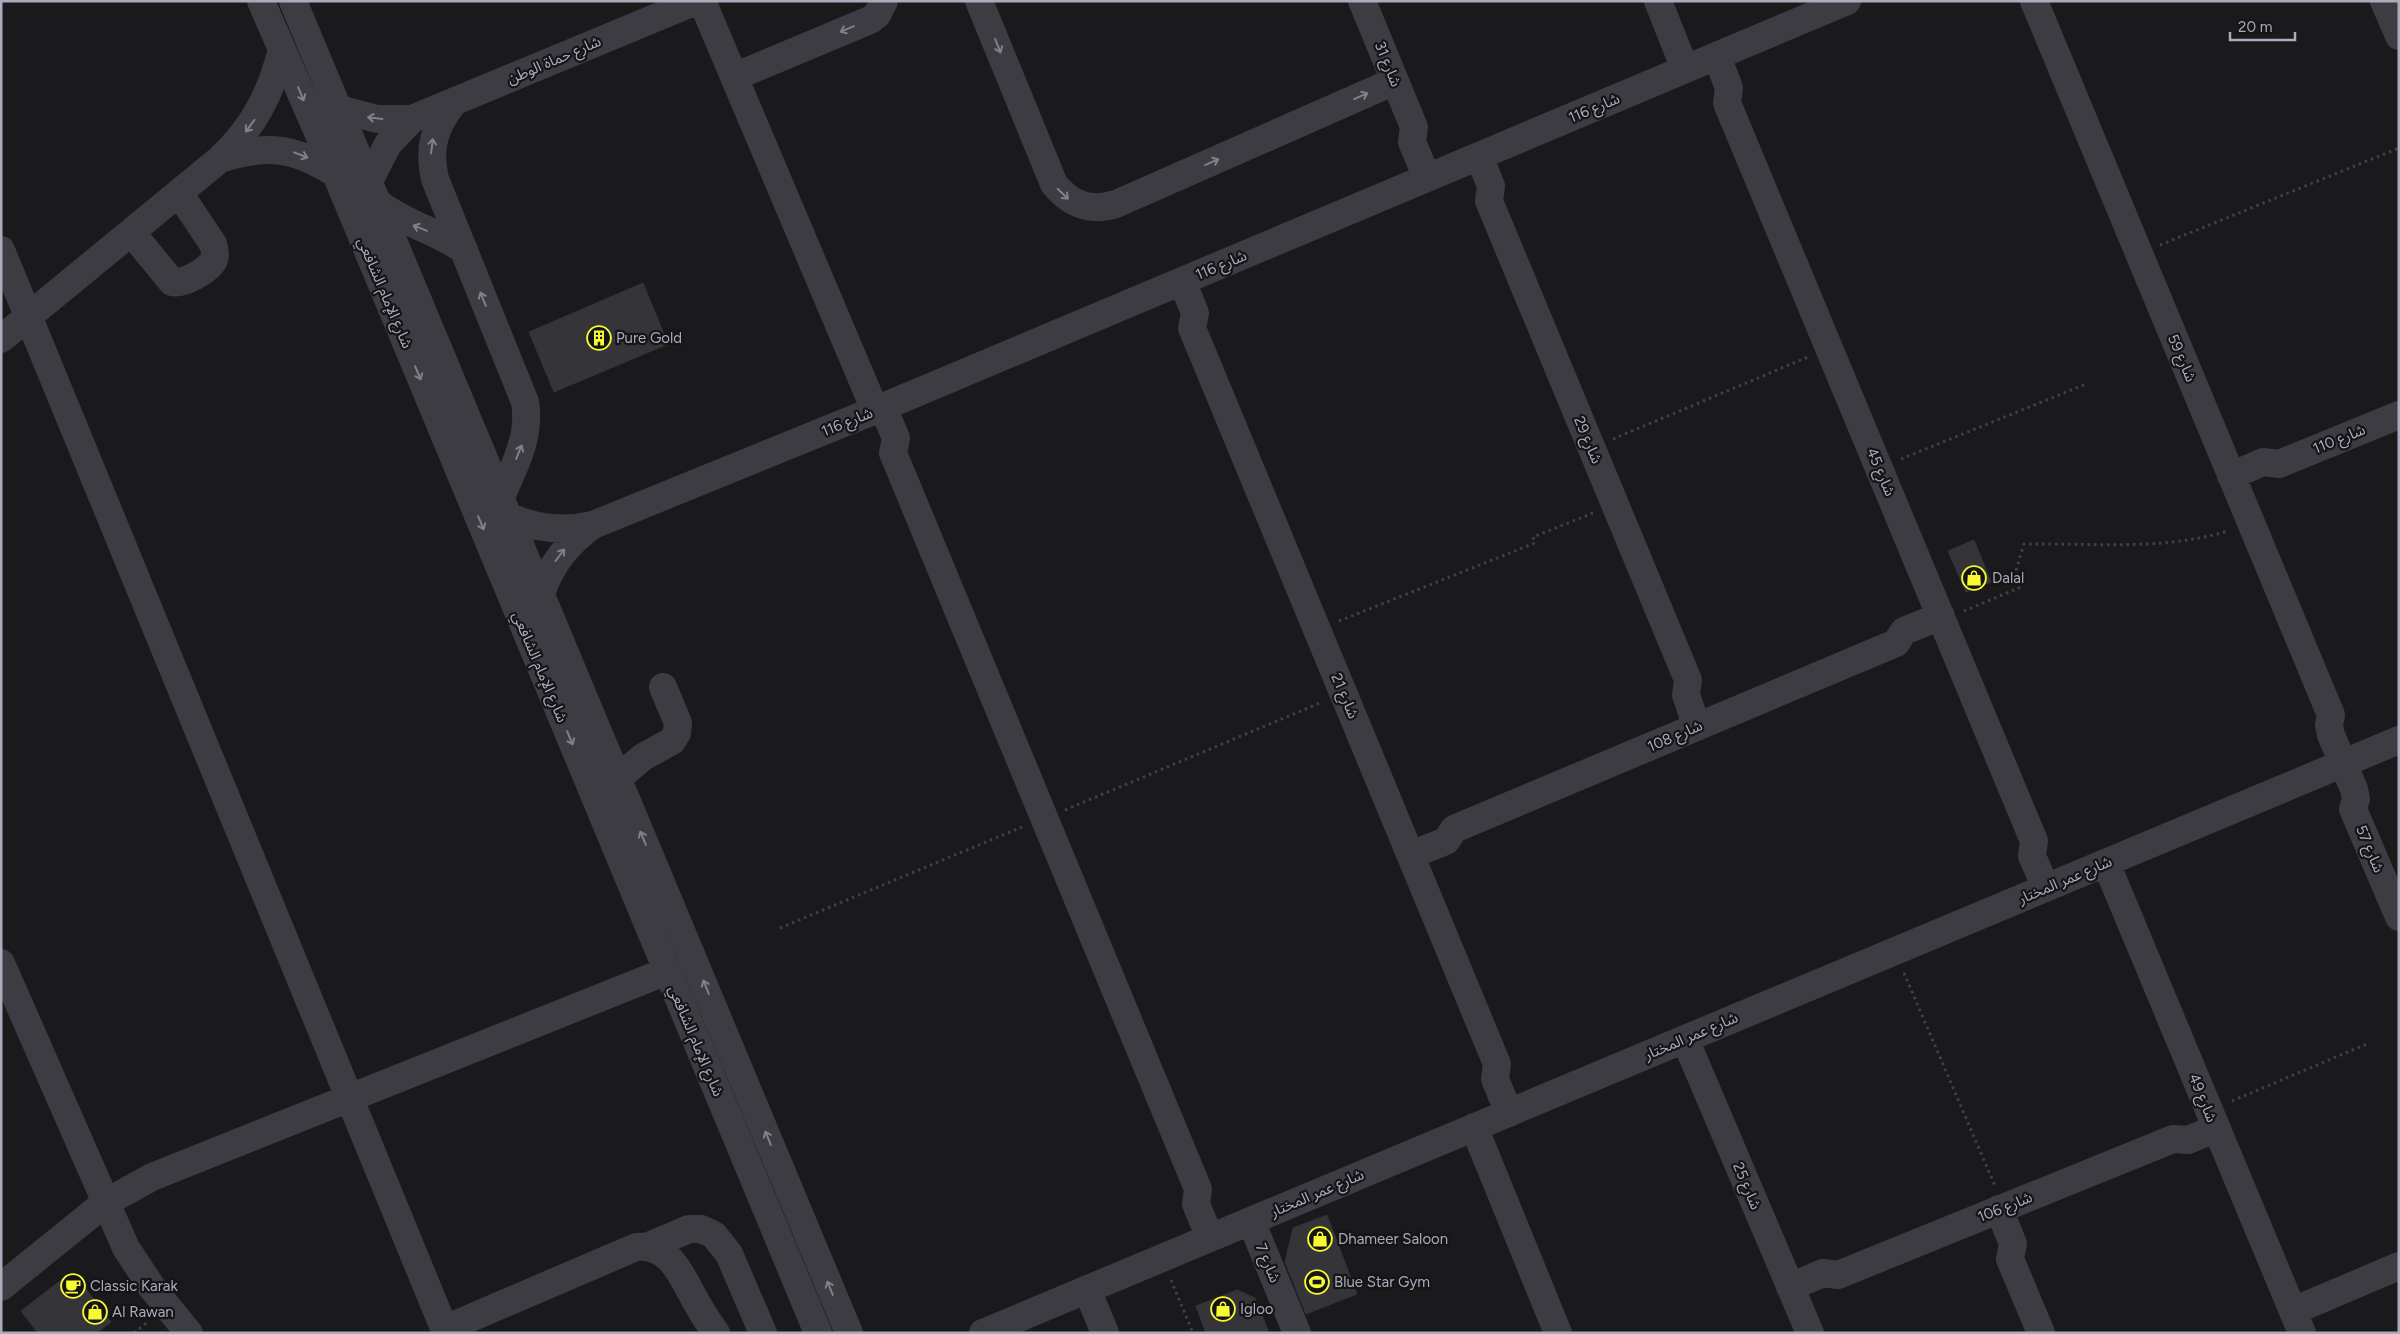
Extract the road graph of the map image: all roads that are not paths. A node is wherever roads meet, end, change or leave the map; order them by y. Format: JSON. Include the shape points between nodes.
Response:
{"nodes":[{"id":1,"x":261,"y":1,"type":"edge"},
{"id":2,"x":293,"y":1,"type":"edge"},
{"id":3,"x":696,"y":1,"type":"edge"},
{"id":4,"x":702,"y":1,"type":"edge"},
{"id":5,"x":884,"y":1,"type":"edge"},
{"id":6,"x":979,"y":1,"type":"edge"},
{"id":7,"x":1362,"y":1,"type":"edge"},
{"id":8,"x":1658,"y":1,"type":"edge"},
{"id":9,"x":1847,"y":1,"type":"edge"},
{"id":10,"x":2034,"y":1,"type":"edge"},
{"id":11,"x":2384,"y":1,"type":"edge"},
{"id":12,"x":2399,"y":36,"type":"edge"},
{"id":13,"x":282,"y":50,"type":"junction"},
{"id":14,"x":1701,"y":63,"type":"junction"},
{"id":15,"x":734,"y":77,"type":"junction"},
{"id":16,"x":1395,"y":81,"type":"junction"},
{"id":17,"x":454,"y":102,"type":"junction"},
{"id":18,"x":338,"y":109,"type":"junction"},
{"id":19,"x":412,"y":120,"type":"junction"},
{"id":20,"x":220,"y":159,"type":"junction"},
{"id":21,"x":1453,"y":167,"type":"junction"},
{"id":22,"x":336,"y":174,"type":"junction"},
{"id":23,"x":374,"y":192,"type":"junction"},
{"id":24,"x":179,"y":193,"type":"junction"},
{"id":25,"x":131,"y":232,"type":"junction"},
{"id":26,"x":1,"y":250,"type":"edge"},
{"id":27,"x":464,"y":250,"type":"junction"},
{"id":28,"x":1174,"y":284,"type":"junction"},
{"id":29,"x":28,"y":316,"type":"junction"},
{"id":30,"x":1,"y":339,"type":"edge"},
{"id":31,"x":875,"y":410,"type":"junction"},
{"id":32,"x":2399,"y":415,"type":"edge"},
{"id":33,"x":2235,"y":484,"type":"junction"},
{"id":34,"x":504,"y":506,"type":"junction"},
{"id":35,"x":593,"y":525,"type":"junction"},
{"id":36,"x":541,"y":594,"type":"junction"},
{"id":37,"x":1944,"y":623,"type":"junction"},
{"id":38,"x":663,"y":687,"type":"dead end"},
{"id":39,"x":1706,"y":723,"type":"junction"},
{"id":40,"x":2399,"y":740,"type":"edge"},
{"id":41,"x":2343,"y":763,"type":"junction"},
{"id":42,"x":618,"y":778,"type":"junction"},
{"id":43,"x":1407,"y":847,"type":"junction"},
{"id":44,"x":2106,"y":863,"type":"junction"},
{"id":45,"x":2054,"y":884,"type":"junction"},
{"id":46,"x":2399,"y":917,"type":"edge"},
{"id":47,"x":1,"y":963,"type":"edge"},
{"id":48,"x":667,"y":971,"type":"junction"},
{"id":49,"x":1685,"y":1039,"type":"junction"},
{"id":50,"x":350,"y":1099,"type":"junction"},
{"id":51,"x":1518,"y":1109,"type":"junction"},
{"id":52,"x":2211,"y":1118,"type":"junction"},
{"id":53,"x":1474,"y":1127,"type":"junction"},
{"id":54,"x":105,"y":1203,"type":"junction"},
{"id":55,"x":1996,"y":1211,"type":"junction"},
{"id":56,"x":1230,"y":1230,"type":"junction"},
{"id":57,"x":649,"y":1246,"type":"junction"},
{"id":58,"x":2399,"y":1266,"type":"edge"},
{"id":59,"x":1,"y":1287,"type":"edge"},
{"id":60,"x":1087,"y":1289,"type":"junction"},
{"id":61,"x":1793,"y":1295,"type":"junction"},
{"id":62,"x":2297,"y":1322,"type":"edge"},
{"id":63,"x":446,"y":1331,"type":"edge"},
{"id":64,"x":189,"y":1333,"type":"edge"},
{"id":65,"x":716,"y":1333,"type":"edge"},
{"id":66,"x":763,"y":1333,"type":"edge"},
{"id":67,"x":818,"y":1333,"type":"edge"},
{"id":68,"x":849,"y":1333,"type":"edge"},
{"id":69,"x":983,"y":1333,"type":"edge"},
{"id":70,"x":1105,"y":1333,"type":"edge"},
{"id":71,"x":1297,"y":1333,"type":"edge"},
{"id":72,"x":1558,"y":1333,"type":"edge"},
{"id":73,"x":1810,"y":1333,"type":"edge"},
{"id":74,"x":2042,"y":1333,"type":"edge"}],
"edges":[{"from":1,"to":13,"type":"street","name":"شارع الإمام الشافعي"},
{"from":2,"to":18,"type":"street","name":"شارع الإمام الشافعي"},
{"from":3,"to":17,"type":"street","name":"شارع حماة الوطن"},
{"from":4,"to":15,"type":"street"},
{"from":5,"to":15,"type":"street","one_way":true,"via":[[877,15],[870,20]]},
{"from":6,"to":16,"type":"street","one_way":true,"via":[[1054,184],[1070,201],[1081,206],[1099,208],[1116,204]]},
{"from":7,"to":16,"type":"street","name":"شارع 31"},
{"from":8,"to":14,"type":"street","name":"شارع 45"},
{"from":9,"to":14,"type":"street","name":"شارع 116"},
{"from":10,"to":33,"type":"street","name":"شارع 59"},
{"from":11,"to":12,"type":"street"},
{"from":13,"to":20,"type":"street","one_way":true,"via":[[276,74],[254,121]]},
{"from":13,"to":22,"type":"street","name":"شارع الإمام الشافعي","one_way":true},
{"from":14,"to":21,"type":"street","name":"شارع 116"},
{"from":14,"to":37,"type":"street","name":"شارع 45","via":[[1714,95],[1726,103]]},
{"from":15,"to":31,"type":"street"},
{"from":16,"to":21,"type":"street","name":"شارع 31","via":[[1414,127],[1412,142]]},
{"from":17,"to":19,"type":"street","name":"شارع حماة الوطن"},
{"from":27,"to":17,"type":"street","one_way":true,"via":[[431,163],[436,130]]},
{"from":19,"to":18,"type":"street","name":"شارع حماة الوطن","one_way":true,"via":[[377,119]]},
{"from":18,"to":23,"type":"street","name":"شارع الإمام الشافعي"},
{"from":19,"to":23,"type":"street","name":"شارع حماة الوطن","via":[[380,156]]},
{"from":20,"to":22,"type":"street","one_way":true,"via":[[266,148],[315,160]]},
{"from":20,"to":24,"type":"street"},
{"from":21,"to":28,"type":"street","name":"شارع 116"},
{"from":21,"to":39,"type":"street","name":"شارع 29","via":[[1476,193],[1489,201],[1688,680],[1686,695]]},
{"from":22,"to":48,"type":"street","name":"شارع الإمام الشافعي","one_way":true},
{"from":27,"to":23,"type":"street","one_way":true,"via":[[439,235],[400,219]]},
{"from":23,"to":34,"type":"street","name":"شارع الإمام الشافعي"},
{"from":24,"to":25,"type":"street"},
{"from":24,"to":25,"type":"street","via":[[213,244],[216,254],[212,263],[186,281],[172,282]]},
{"from":25,"to":29,"type":"street"},
{"from":26,"to":29,"type":"street"},
{"from":34,"to":27,"type":"street","one_way":true,"via":[[524,441],[525,402]]},
{"from":28,"to":31,"type":"street","name":"شارع 116"},
{"from":28,"to":43,"type":"street","name":"شارع 21","via":[[1180,320],[1192,328]]},
{"from":29,"to":30,"type":"street"},
{"from":29,"to":50,"type":"street"},
{"from":31,"to":35,"type":"street","name":"شارع 116"},
{"from":31,"to":56,"type":"street","name":"شارع 7","via":[[880,445],[893,453],[1198,1189],[1211,1196]]},
{"from":32,"to":33,"type":"street","name":"شارع 110","via":[[2279,464],[2263,462]]},
{"from":33,"to":41,"type":"street","name":"شارع 59","via":[[2331,715],[2344,722]]},
{"from":34,"to":35,"type":"street","name":"شارع 116","via":[[545,528],[577,529]]},
{"from":34,"to":36,"type":"street","name":"شارع الإمام الشافعي"},
{"from":36,"to":35,"type":"street","name":"شارع 116","one_way":true,"via":[[551,568],[568,544]]},
{"from":36,"to":42,"type":"street","name":"شارع الإمام الشافعي"},
{"from":37,"to":39,"type":"street","name":"شارع 108","via":[[1904,631],[1896,643]]},
{"from":37,"to":45,"type":"street","name":"شارع 45","via":[[2034,841],[2047,848]]},
{"from":38,"to":42,"type":"street","via":[[678,723],[677,733],[672,741],[644,757]]},
{"from":39,"to":43,"type":"street","name":"شارع 108","via":[[1454,829],[1439,826]]},
{"from":40,"to":41,"type":"street","name":"شارع عمر المختار"},
{"from":41,"to":44,"type":"street","name":"شارع عمر المختار"},
{"from":41,"to":46,"type":"street","name":"شارع 57","via":[[2355,794],[2353,809]]},
{"from":68,"to":42,"type":"street","name":"شارع الإمام الشافعي","one_way":true},
{"from":43,"to":51,"type":"street","name":"شارع 21","via":[[1497,1064],[1510,1071]]},
{"from":44,"to":45,"type":"street","name":"شارع عمر المختار"},
{"from":44,"to":52,"type":"street","name":"شارع 49"},
{"from":45,"to":49,"type":"street","name":"شارع عمر المختار"},
{"from":47,"to":54,"type":"street"},
{"from":48,"to":50,"type":"street"},
{"from":48,"to":67,"type":"street","name":"شارع الإمام الشافعي"},
{"from":49,"to":51,"type":"street","name":"شارع عمر المختار"},
{"from":49,"to":61,"type":"street","name":"شارع 25"},
{"from":50,"to":54,"type":"street","via":[[152,1177]]},
{"from":50,"to":63,"type":"street"},
{"from":51,"to":53,"type":"street","name":"شارع عمر المختار"},
{"from":52,"to":55,"type":"street","name":"شارع 106","via":[[2180,1126],[2173,1139]]},
{"from":52,"to":62,"type":"street","name":"شارع 49"},
{"from":53,"to":56,"type":"street","name":"شارع عمر المختار"},
{"from":53,"to":72,"type":"street"},
{"from":54,"to":59,"type":"street"},
{"from":54,"to":64,"type":"street","via":[[139,1269]]},
{"from":55,"to":61,"type":"street","name":"شارع 106","via":[[1838,1274],[1831,1288]]},
{"from":55,"to":74,"type":"street","via":[[2013,1244],[2010,1259]]},
{"from":56,"to":60,"type":"street","name":"شارع عمر المختار"},
{"from":56,"to":71,"type":"street","name":"شارع 7"},
{"from":57,"to":63,"type":"street","via":[[636,1247]]},
{"from":57,"to":65,"type":"street","via":[[672,1262]]},
{"from":57,"to":66,"type":"street","via":[[689,1229],[701,1229],[714,1235],[729,1254]]},
{"from":58,"to":62,"type":"street"},
{"from":60,"to":69,"type":"street","name":"شارع عمر المختار"},
{"from":60,"to":70,"type":"street"},
{"from":61,"to":73,"type":"street","name":"شارع 25"}]}
